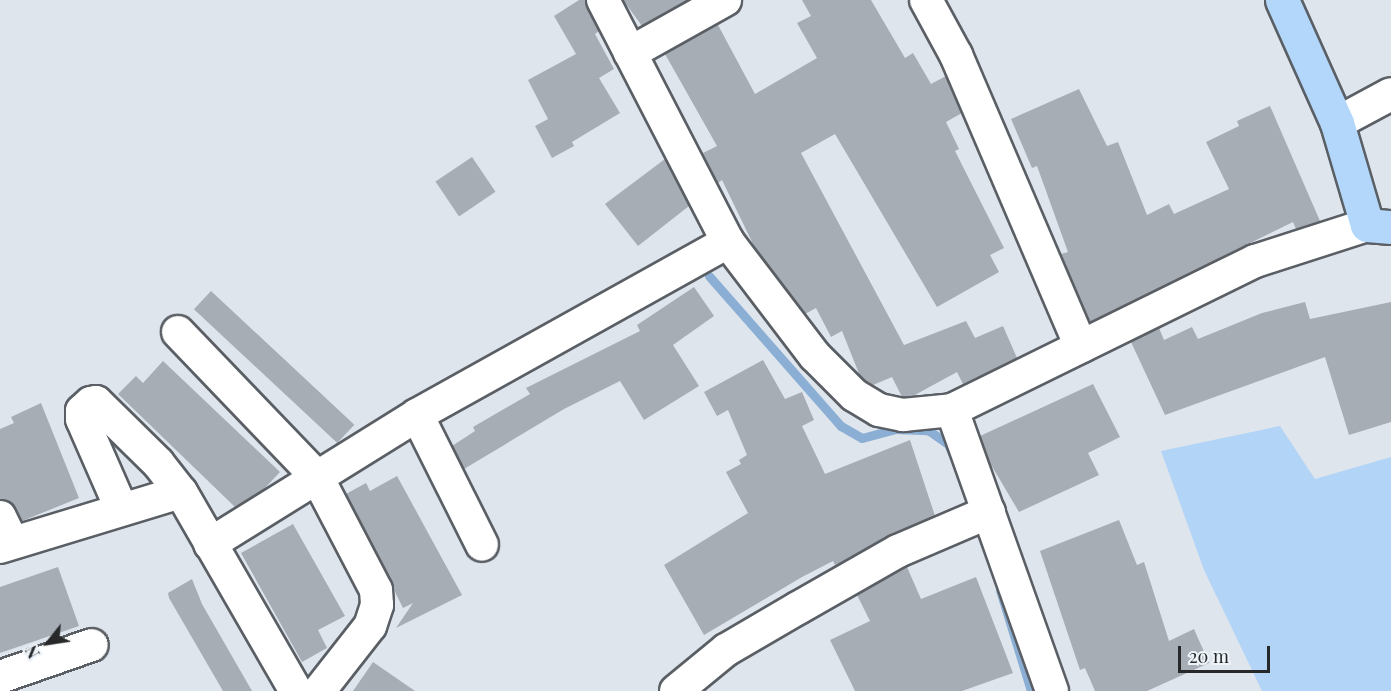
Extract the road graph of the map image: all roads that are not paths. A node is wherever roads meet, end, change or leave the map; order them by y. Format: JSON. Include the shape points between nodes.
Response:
{"nodes":[{"id":1,"x":603,"y":0,"type":"edge"},
{"id":2,"x":725,"y":0,"type":"edge"},
{"id":3,"x":926,"y":0,"type":"edge"},
{"id":4,"x":1282,"y":0,"type":"edge"},
{"id":5,"x":630,"y":53,"type":"junction"},
{"id":6,"x":1391,"y":94,"type":"edge"},
{"id":7,"x":1337,"y":123,"type":"junction"},
{"id":8,"x":1379,"y":226,"type":"edge"},
{"id":9,"x":728,"y":242,"type":"junction"},
{"id":10,"x":178,"y":332,"type":"dead end"},
{"id":11,"x":1081,"y":346,"type":"junction"},
{"id":12,"x":952,"y":410,"type":"junction"},
{"id":13,"x":417,"y":415,"type":"junction"},
{"id":14,"x":316,"y":477,"type":"junction"},
{"id":15,"x":181,"y":492,"type":"junction"},
{"id":16,"x":121,"y":508,"type":"junction"},
{"id":17,"x":988,"y":512,"type":"junction"},
{"id":18,"x":4,"y":535,"type":"edge"},
{"id":19,"x":210,"y":544,"type":"junction"},
{"id":20,"x":482,"y":545,"type":"dead end"},
{"id":21,"x":92,"y":645,"type":"dead end"},
{"id":22,"x":0,"y":676,"type":"edge"},
{"id":23,"x":296,"y":691,"type":"edge"},
{"id":24,"x":319,"y":691,"type":"edge"},
{"id":25,"x":676,"y":691,"type":"edge"},
{"id":26,"x":1052,"y":691,"type":"edge"}],
"edges":[{"from":1,"to":5,"type":"street"},
{"from":2,"to":5,"type":"street"},
{"from":3,"to":11,"type":"street","via":[[956,55]]},
{"from":4,"to":7,"type":"main road"},
{"from":5,"to":9,"type":"street"},
{"from":6,"to":7,"type":"street"},
{"from":7,"to":8,"type":"main road"},
{"from":8,"to":11,"type":"street","via":[[1255,261]]},
{"from":9,"to":12,"type":"street","via":[[789,325],[854,395],[879,410],[903,415]]},
{"from":9,"to":13,"type":"street"},
{"from":10,"to":14,"type":"street"},
{"from":11,"to":12,"type":"street"},
{"from":12,"to":17,"type":"street"},
{"from":13,"to":14,"type":"street"},
{"from":13,"to":20,"type":"street"},
{"from":14,"to":19,"type":"street"},
{"from":14,"to":24,"type":"street","via":[[376,590],[377,605],[370,626]]},
{"from":15,"to":16,"type":"street"},
{"from":15,"to":16,"type":"street","via":[[127,432],[96,402],[91,403],[82,411],[82,418]]},
{"from":15,"to":19,"type":"street"},
{"from":16,"to":18,"type":"street"},
{"from":17,"to":25,"type":"street","via":[[898,550],[726,650]]},
{"from":17,"to":26,"type":"street"},
{"from":19,"to":23,"type":"street"},
{"from":21,"to":22,"type":"street"}]}
